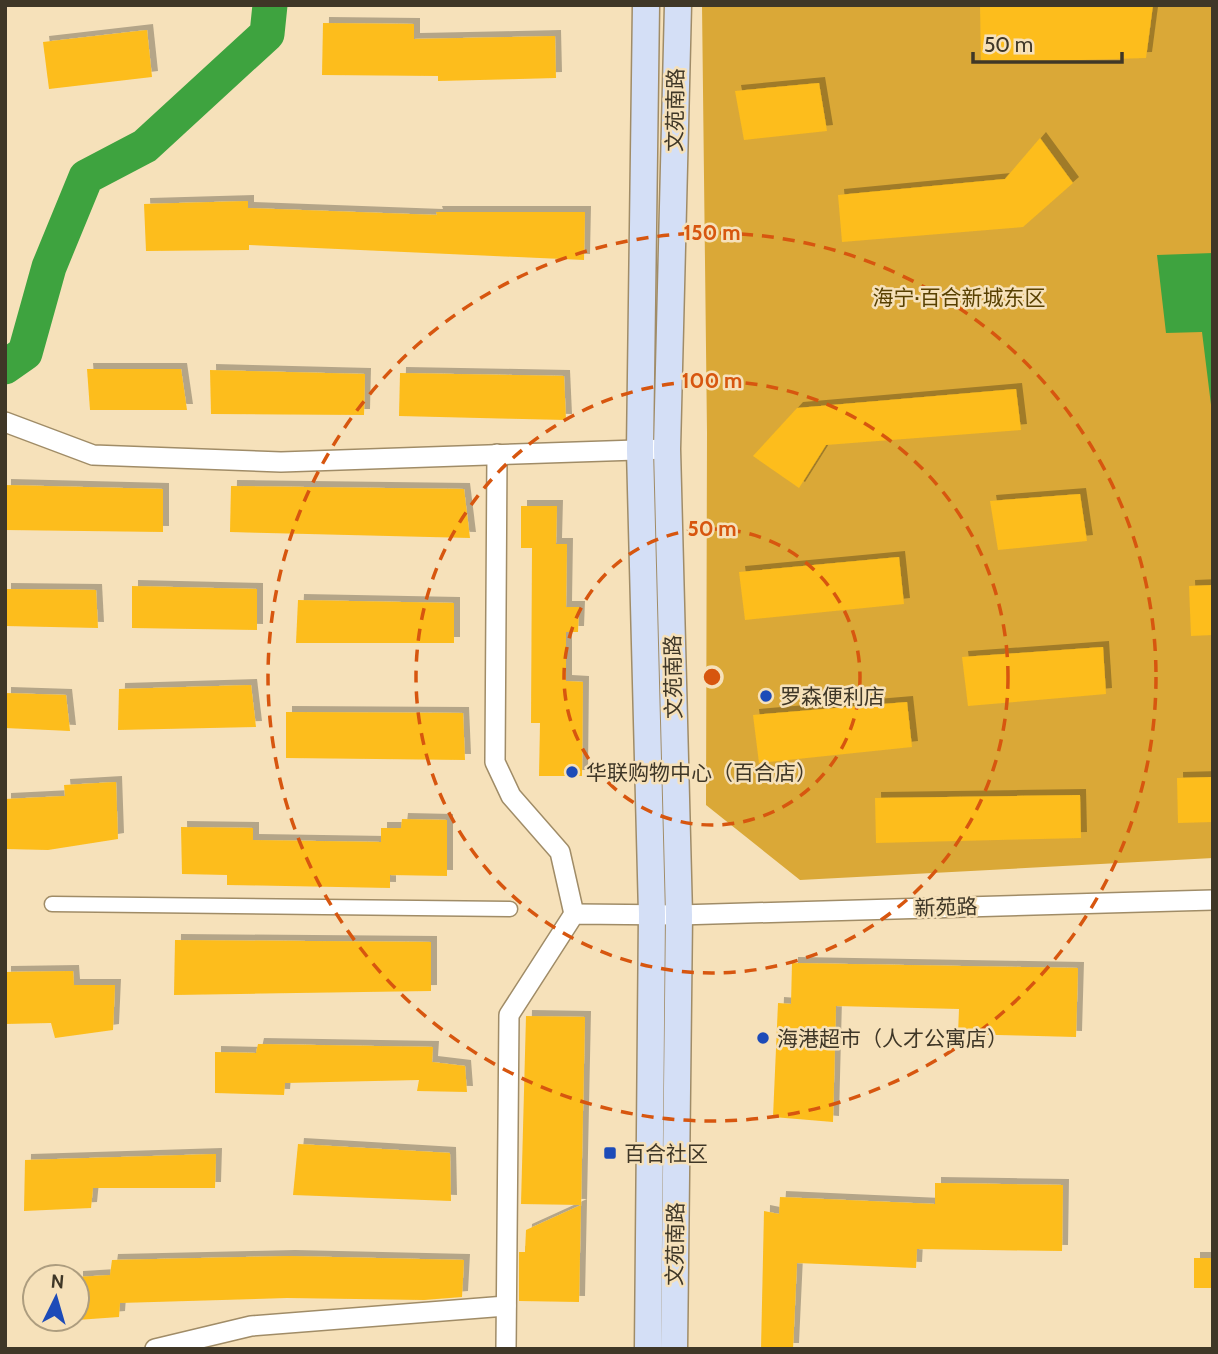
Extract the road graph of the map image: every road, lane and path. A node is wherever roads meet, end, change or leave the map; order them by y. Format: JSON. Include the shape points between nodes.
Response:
{"nodes":[{"id":1,"x":646,"y":5,"type":"edge"},
{"id":2,"x":678,"y":5,"type":"edge"},
{"id":3,"x":5,"y":422,"type":"edge"},
{"id":4,"x":667,"y":449,"type":"junction"},
{"id":5,"x":639,"y":450,"type":"junction"},
{"id":6,"x":497,"y":454,"type":"junction"},
{"id":7,"x":1213,"y":900,"type":"edge"},
{"id":8,"x":52,"y":904,"type":"dead end"},
{"id":9,"x":510,"y":909,"type":"dead end"},
{"id":10,"x":574,"y":914,"type":"junction"},
{"id":11,"x":652,"y":914,"type":"junction"},
{"id":12,"x":679,"y":915,"type":"junction"},
{"id":13,"x":506,"y":1306,"type":"junction"},
{"id":14,"x":155,"y":1349,"type":"edge"},
{"id":15,"x":506,"y":1349,"type":"edge"},
{"id":16,"x":648,"y":1349,"type":"edge"},
{"id":17,"x":674,"y":1349,"type":"edge"}],
"edges":[{"from":1,"to":5,"type":"main road","name":"文苑南路"},
{"from":2,"to":4,"type":"main road","name":"文苑南路"},
{"from":3,"to":6,"type":"street","via":[[93,455],[281,461]]},
{"from":4,"to":5,"type":"street"},
{"from":4,"to":12,"type":"main road","name":"文苑南路"},
{"from":5,"to":6,"type":"street"},
{"from":5,"to":11,"type":"main road","name":"文苑南路"},
{"from":6,"to":10,"type":"street","via":[[495,762],[511,796],[560,852]]},
{"from":7,"to":12,"type":"street","name":"新苑路"},
{"from":8,"to":9,"type":"street"},
{"from":10,"to":11,"type":"street","name":"新苑路"},
{"from":10,"to":13,"type":"street","via":[[509,1015]]},
{"from":11,"to":12,"type":"street","name":"新苑路"},
{"from":11,"to":16,"type":"main road","name":"文苑南路"},
{"from":12,"to":17,"type":"main road","name":"文苑南路"},
{"from":13,"to":14,"type":"street","via":[[251,1326]]},
{"from":13,"to":15,"type":"street"}]}
